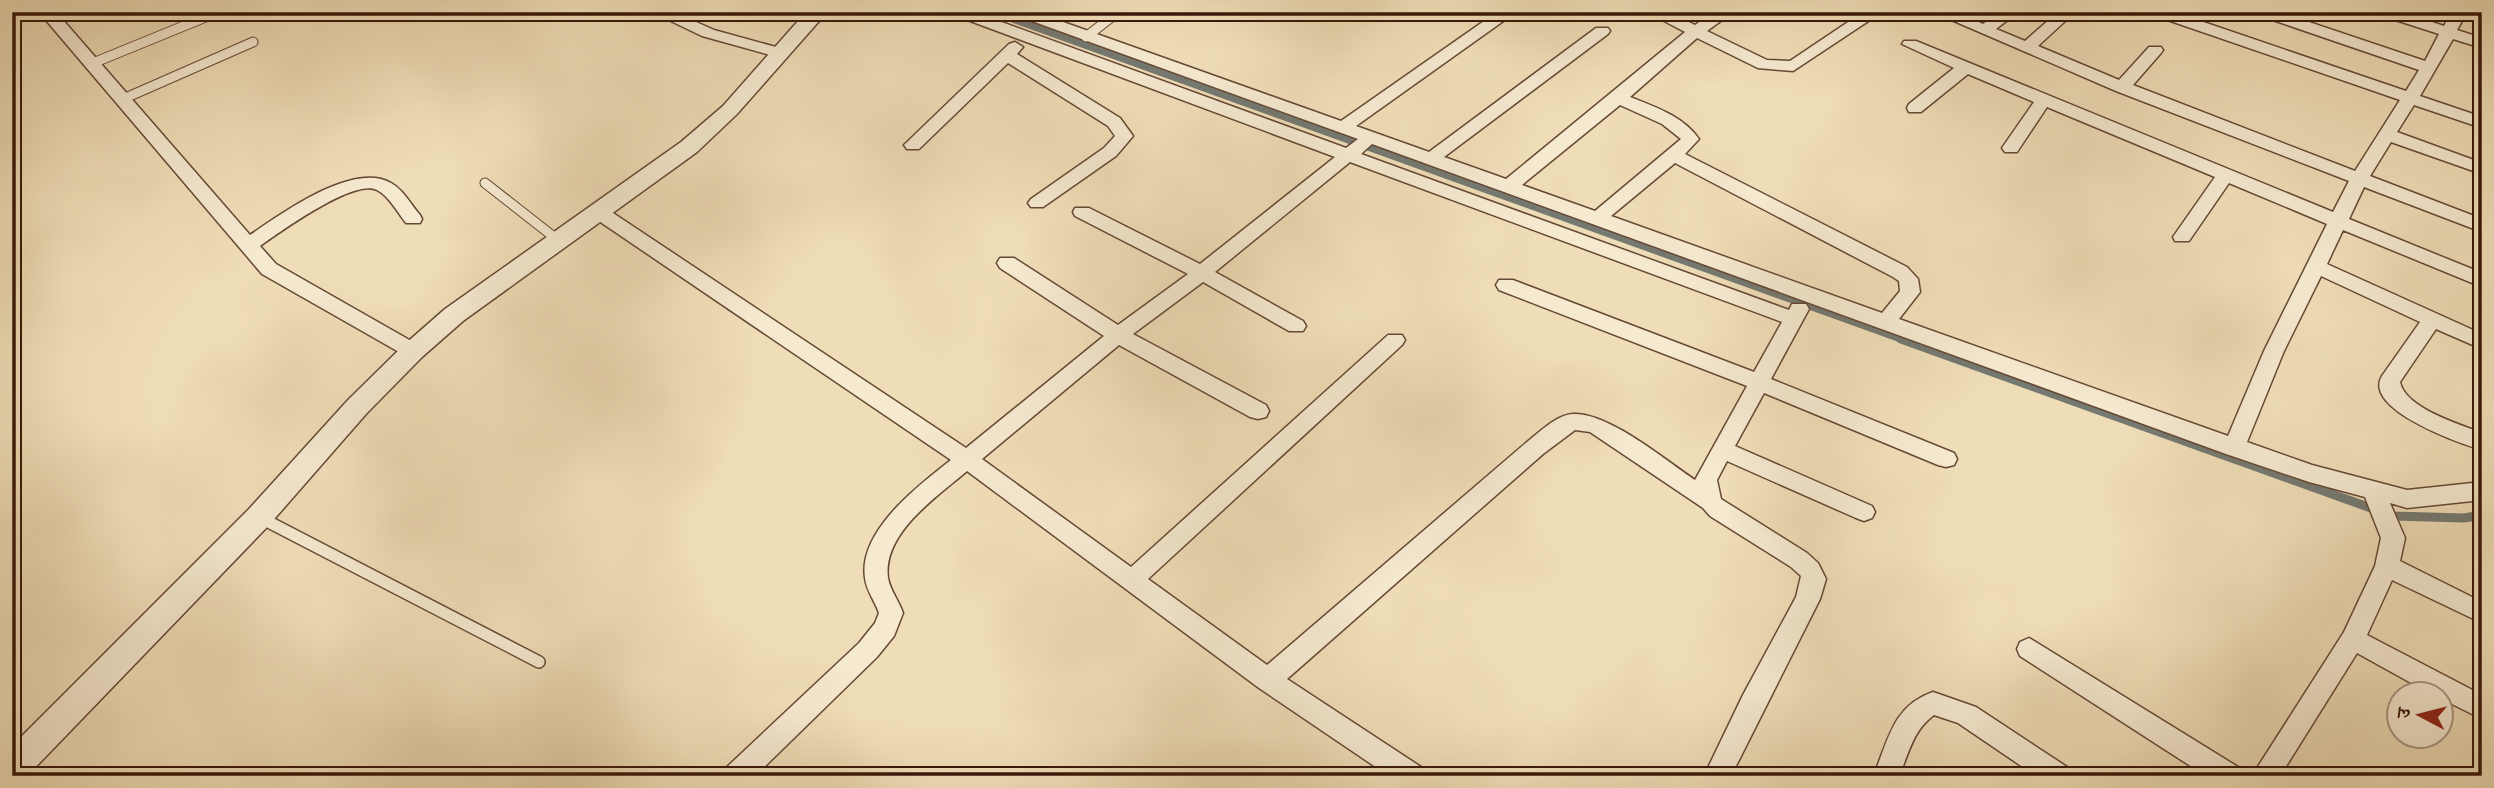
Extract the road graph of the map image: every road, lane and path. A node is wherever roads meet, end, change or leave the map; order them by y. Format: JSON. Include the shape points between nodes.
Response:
{"nodes":[{"id":1,"x":47,"y":12,"type":"edge"},
{"id":2,"x":218,"y":12,"type":"edge"},
{"id":3,"x":660,"y":12,"type":"edge"},
{"id":4,"x":817,"y":12,"type":"edge"},
{"id":5,"x":959,"y":12,"type":"edge"},
{"id":6,"x":1020,"y":12,"type":"edge"},
{"id":7,"x":1118,"y":12,"type":"edge"},
{"id":8,"x":1508,"y":12,"type":"edge"},
{"id":9,"x":1655,"y":12,"type":"edge"},
{"id":10,"x":1725,"y":12,"type":"edge"},
{"id":11,"x":1874,"y":12,"type":"edge"},
{"id":12,"x":1941,"y":12,"type":"edge"},
{"id":13,"x":2010,"y":12,"type":"edge"},
{"id":14,"x":2067,"y":12,"type":"edge"},
{"id":15,"x":2158,"y":12,"type":"edge"},
{"id":16,"x":2263,"y":12,"type":"edge"},
{"id":17,"x":2385,"y":12,"type":"edge"},
{"id":18,"x":2459,"y":12,"type":"edge"},
{"id":19,"x":1985,"y":30,"type":"junction"},
{"id":20,"x":1602,"y":31,"type":"dead end"},
{"id":21,"x":1694,"y":32,"type":"junction"},
{"id":22,"x":2447,"y":32,"type":"junction"},
{"id":23,"x":1027,"y":36,"type":"junction"},
{"id":24,"x":1086,"y":37,"type":"junction"},
{"id":25,"x":253,"y":42,"type":"dead end"},
{"id":26,"x":2482,"y":43,"type":"edge"},
{"id":27,"x":1910,"y":44,"type":"dead end"},
{"id":28,"x":2027,"y":48,"type":"junction"},
{"id":29,"x":2155,"y":50,"type":"dead end"},
{"id":30,"x":781,"y":53,"type":"junction"},
{"id":31,"x":1007,"y":55,"type":"junction"},
{"id":32,"x":93,"y":63,"type":"junction"},
{"id":33,"x":1965,"y":68,"type":"junction"},
{"id":34,"x":2429,"y":68,"type":"junction"},
{"id":35,"x":2122,"y":86,"type":"junction"},
{"id":36,"x":1618,"y":98,"type":"junction"},
{"id":37,"x":123,"y":99,"type":"junction"},
{"id":38,"x":2410,"y":99,"type":"junction"},
{"id":39,"x":2043,"y":101,"type":"junction"},
{"id":40,"x":1915,"y":108,"type":"dead end"},
{"id":41,"x":2482,"y":123,"type":"edge"},
{"id":42,"x":1343,"y":127,"type":"junction"},
{"id":43,"x":2388,"y":135,"type":"junction"},
{"id":44,"x":913,"y":145,"type":"dead end"},
{"id":45,"x":1361,"y":145,"type":"junction"},
{"id":46,"x":2011,"y":148,"type":"dead end"},
{"id":47,"x":1673,"y":155,"type":"junction"},
{"id":48,"x":1431,"y":159,"type":"junction"},
{"id":49,"x":2482,"y":169,"type":"edge"},
{"id":50,"x":2225,"y":176,"type":"junction"},
{"id":51,"x":2360,"y":177,"type":"junction"},
{"id":52,"x":485,"y":183,"type":"dead end"},
{"id":53,"x":1507,"y":188,"type":"junction"},
{"id":54,"x":1037,"y":203,"type":"dead end"},
{"id":55,"x":1082,"y":212,"type":"dead end"},
{"id":56,"x":600,"y":213,"type":"junction"},
{"id":57,"x":413,"y":219,"type":"dead end"},
{"id":58,"x":1596,"y":219,"type":"junction"},
{"id":59,"x":2339,"y":222,"type":"junction"},
{"id":60,"x":2482,"y":226,"type":"edge"},
{"id":61,"x":2182,"y":237,"type":"dead end"},
{"id":62,"x":559,"y":241,"type":"junction"},
{"id":63,"x":248,"y":244,"type":"junction"},
{"id":64,"x":1007,"y":263,"type":"dead end"},
{"id":65,"x":2315,"y":266,"type":"junction"},
{"id":66,"x":1202,"y":274,"type":"junction"},
{"id":67,"x":2482,"y":281,"type":"edge"},
{"id":68,"x":1506,"y":285,"type":"dead end"},
{"id":69,"x":1801,"y":306,"type":"junction"},
{"id":70,"x":2432,"y":320,"type":"junction"},
{"id":71,"x":1885,"y":322,"type":"junction"},
{"id":72,"x":1296,"y":326,"type":"dead end"},
{"id":73,"x":1118,"y":335,"type":"junction"},
{"id":74,"x":1395,"y":340,"type":"dead end"},
{"id":75,"x":2482,"y":342,"type":"edge"},
{"id":76,"x":413,"y":351,"type":"junction"},
{"id":77,"x":1758,"y":382,"type":"junction"},
{"id":78,"x":1258,"y":411,"type":"dead end"},
{"id":79,"x":2482,"y":442,"type":"edge"},
{"id":80,"x":2234,"y":448,"type":"junction"},
{"id":81,"x":1722,"y":450,"type":"junction"},
{"id":82,"x":966,"y":459,"type":"junction"},
{"id":83,"x":1947,"y":459,"type":"dead end"},
{"id":84,"x":2482,"y":491,"type":"edge"},
{"id":85,"x":2376,"y":497,"type":"junction"},
{"id":86,"x":1711,"y":502,"type":"junction"},
{"id":87,"x":1864,"y":512,"type":"dead end"},
{"id":88,"x":259,"y":517,"type":"junction"},
{"id":89,"x":2386,"y":566,"type":"junction"},
{"id":90,"x":1132,"y":580,"type":"junction"},
{"id":91,"x":2482,"y":613,"type":"edge"},
{"id":92,"x":2353,"y":639,"type":"junction"},
{"id":93,"x":2029,"y":649,"type":"dead end"},
{"id":94,"x":539,"y":662,"type":"dead end"},
{"id":95,"x":1268,"y":680,"type":"junction"},
{"id":96,"x":2482,"y":708,"type":"edge"},
{"id":97,"x":12,"y":769,"type":"edge"},
{"id":98,"x":1893,"y":773,"type":"edge"},
{"id":99,"x":736,"y":776,"type":"edge"},
{"id":100,"x":1412,"y":776,"type":"edge"},
{"id":101,"x":1717,"y":776,"type":"edge"},
{"id":102,"x":2058,"y":776,"type":"edge"},
{"id":103,"x":2229,"y":776,"type":"edge"},
{"id":104,"x":2265,"y":776,"type":"edge"}],
"edges":[{"from":1,"to":32,"type":"street"},
{"from":2,"to":32,"type":"lane"},
{"from":3,"to":30,"type":"street","via":[[708,33]]},
{"from":4,"to":30,"type":"street"},
{"from":5,"to":23,"type":"street"},
{"from":6,"to":24,"type":"street"},
{"from":7,"to":24,"type":"lane"},
{"from":8,"to":42,"type":"street"},
{"from":9,"to":21,"type":"street"},
{"from":10,"to":21,"type":"street"},
{"from":11,"to":21,"type":"street","via":[[1793,66],[1764,65]]},
{"from":12,"to":19,"type":"street"},
{"from":13,"to":19,"type":"street"},
{"from":14,"to":28,"type":"street"},
{"from":15,"to":38,"type":"street"},
{"from":16,"to":34,"type":"street"},
{"from":17,"to":22,"type":"street"},
{"from":18,"to":22,"type":"street"},
{"from":19,"to":28,"type":"street"},
{"from":20,"to":48,"type":"street"},
{"from":21,"to":36,"type":"street"},
{"from":22,"to":26,"type":"street"},
{"from":22,"to":34,"type":"street"},
{"from":23,"to":31,"type":"street"},
{"from":23,"to":45,"type":"street"},
{"from":24,"to":42,"type":"street"},
{"from":25,"to":37,"type":"lane"},
{"from":27,"to":33,"type":"street"},
{"from":28,"to":35,"type":"street"},
{"from":29,"to":35,"type":"street"},
{"from":30,"to":56,"type":"street","via":[[689,147]]},
{"from":31,"to":44,"type":"street"},
{"from":31,"to":54,"type":"street","via":[[1114,122],[1124,136],[1110,152]]},
{"from":32,"to":37,"type":"street"},
{"from":33,"to":39,"type":"street"},
{"from":33,"to":40,"type":"street"},
{"from":34,"to":38,"type":"street"},
{"from":35,"to":51,"type":"street"},
{"from":36,"to":47,"type":"street","via":[[1687,132],[1690,139]]},
{"from":36,"to":53,"type":"street"},
{"from":37,"to":63,"type":"street"},
{"from":38,"to":41,"type":"street"},
{"from":38,"to":43,"type":"street"},
{"from":39,"to":46,"type":"street"},
{"from":39,"to":50,"type":"street"},
{"from":42,"to":45,"type":"street"},
{"from":43,"to":49,"type":"street"},
{"from":43,"to":51,"type":"street"},
{"from":45,"to":48,"type":"street"},
{"from":45,"to":66,"type":"street"},
{"from":45,"to":69,"type":"street"},
{"from":47,"to":58,"type":"street"},
{"from":47,"to":71,"type":"street","via":[[1900,272],[1908,279],[1910,292]]},
{"from":48,"to":53,"type":"street"},
{"from":50,"to":59,"type":"street"},
{"from":50,"to":61,"type":"street"},
{"from":51,"to":59,"type":"street"},
{"from":51,"to":60,"type":"street"},
{"from":52,"to":62,"type":"lane"},
{"from":53,"to":58,"type":"street"},
{"from":55,"to":66,"type":"street"},
{"from":56,"to":62,"type":"street"},
{"from":56,"to":82,"type":"street"},
{"from":57,"to":63,"type":"street","via":[[383,185],[358,183]]},
{"from":58,"to":69,"type":"street"},
{"from":59,"to":65,"type":"street"},
{"from":59,"to":67,"type":"street"},
{"from":62,"to":76,"type":"street","via":[[454,315]]},
{"from":63,"to":76,"type":"street","via":[[269,269]]},
{"from":64,"to":73,"type":"street"},
{"from":65,"to":70,"type":"street"},
{"from":65,"to":80,"type":"street"},
{"from":66,"to":72,"type":"street"},
{"from":66,"to":73,"type":"street"},
{"from":68,"to":77,"type":"street"},
{"from":69,"to":71,"type":"street"},
{"from":69,"to":77,"type":"street"},
{"from":70,"to":75,"type":"street"},
{"from":70,"to":79,"type":"street","via":[[2388,388],[2393,398],[2410,410]]},
{"from":71,"to":80,"type":"street"},
{"from":73,"to":78,"type":"street"},
{"from":73,"to":82,"type":"street"},
{"from":74,"to":90,"type":"street"},
{"from":76,"to":88,"type":"street"},
{"from":77,"to":81,"type":"street"},
{"from":77,"to":83,"type":"street"},
{"from":80,"to":85,"type":"street"},
{"from":81,"to":86,"type":"street","via":[[1706,481]]},
{"from":81,"to":87,"type":"street"},
{"from":82,"to":90,"type":"street"},
{"from":82,"to":99,"type":"street","via":[[906,509],[884,546],[876,577],[891,613],[885,629]]},
{"from":84,"to":85,"type":"street","via":[[2407,499]]},
{"from":85,"to":89,"type":"street","via":[[2390,528],[2392,548]]},
{"from":86,"to":95,"type":"street","via":[[1595,424],[1572,422],[1526,455]]},
{"from":86,"to":101,"type":"street","via":[[1799,561],[1814,579]]},
{"from":88,"to":94,"type":"lane"},
{"from":88,"to":97,"type":"street"},
{"from":89,"to":91,"type":"street"},
{"from":89,"to":92,"type":"street"},
{"from":90,"to":95,"type":"street"},
{"from":92,"to":96,"type":"street"},
{"from":92,"to":104,"type":"street"},
{"from":93,"to":103,"type":"street"},
{"from":95,"to":100,"type":"street"},
{"from":98,"to":102,"type":"street","via":[[1910,718],[1933,702],[1967,715]]}]}
